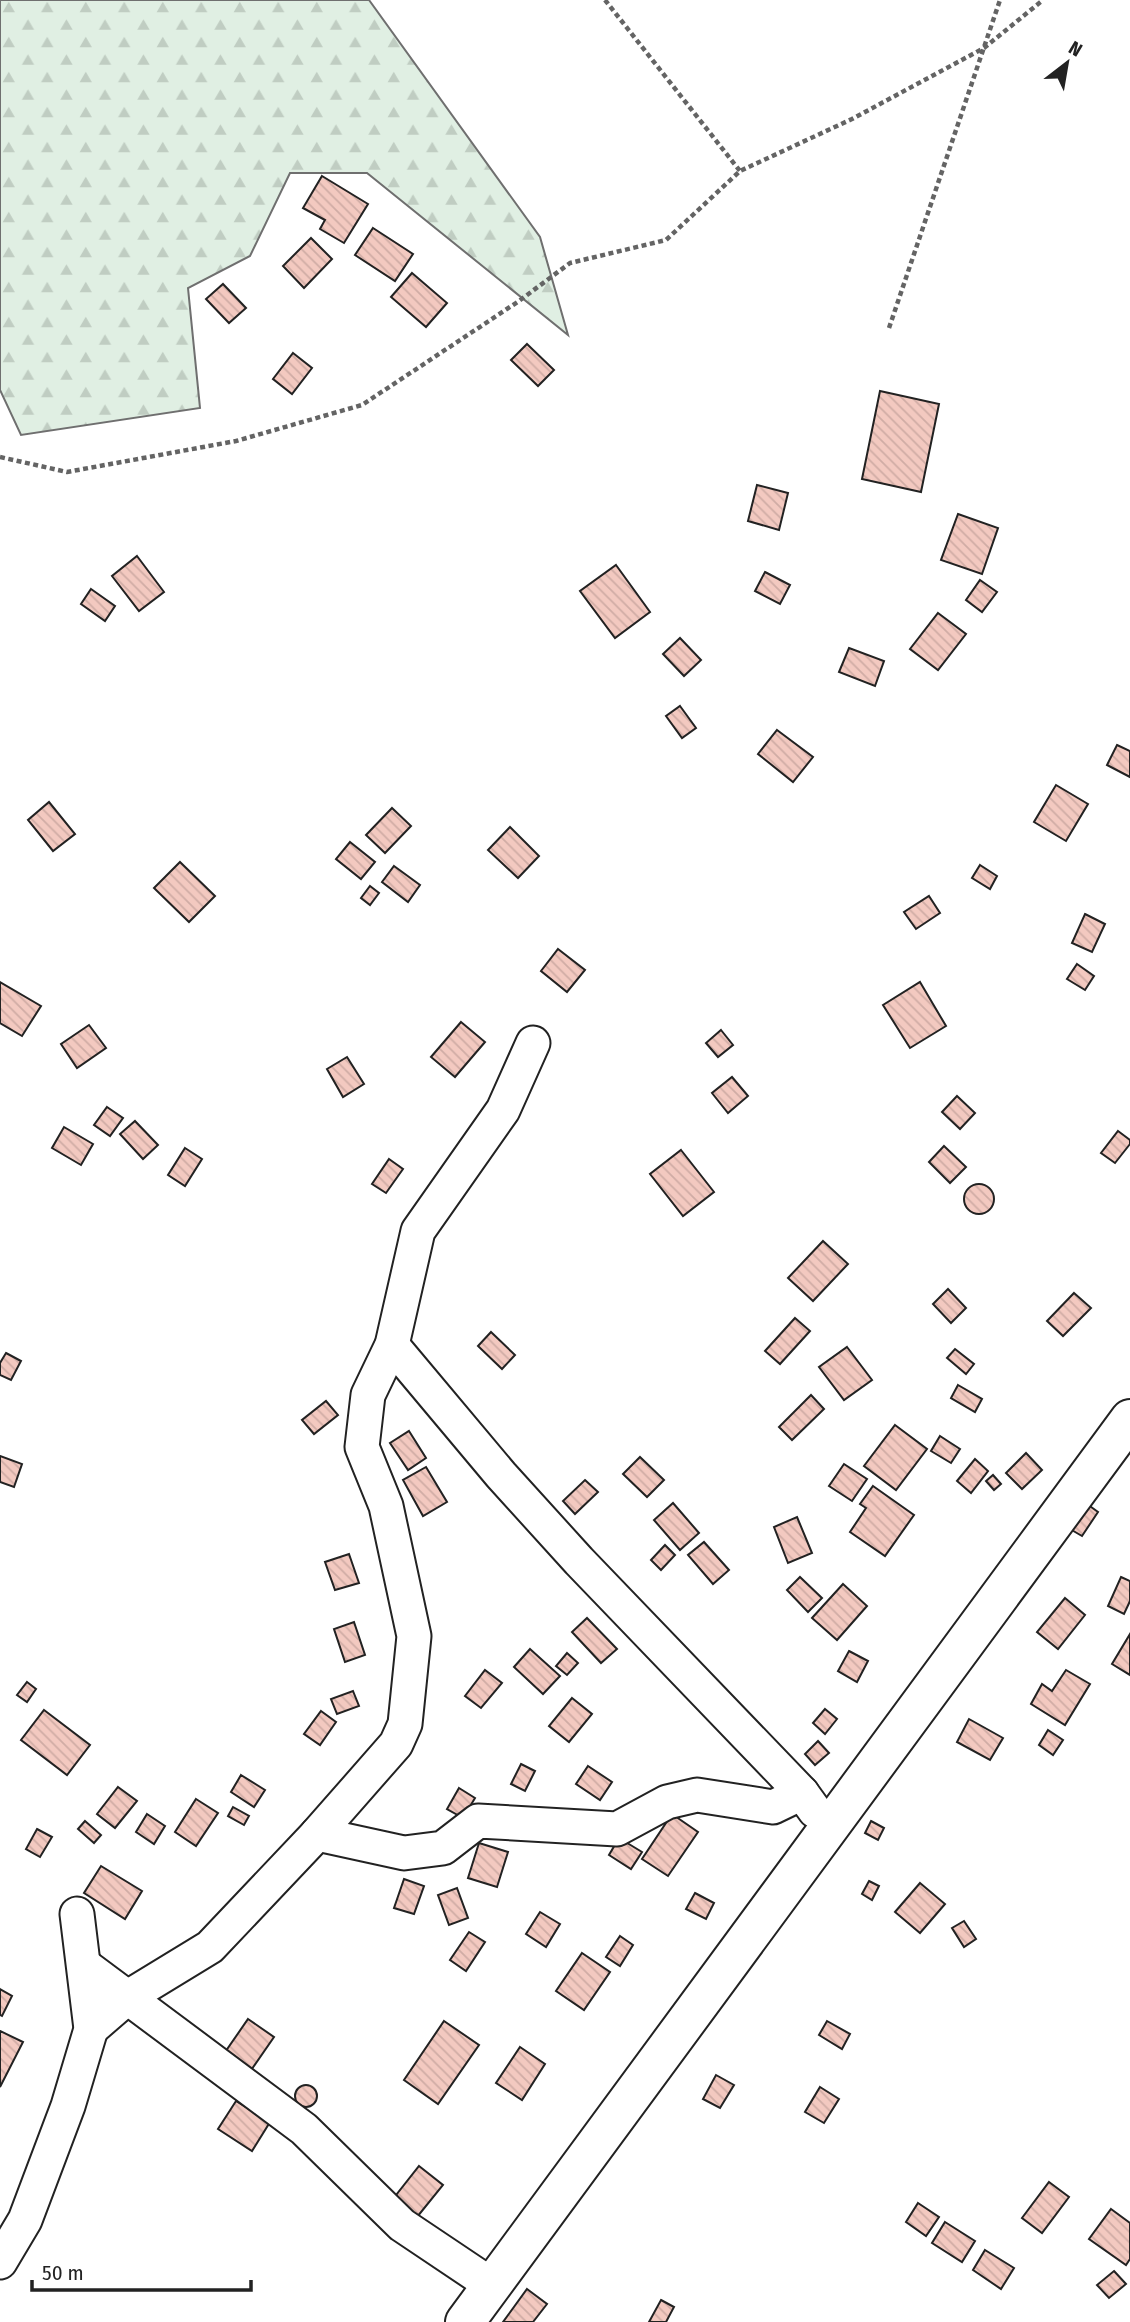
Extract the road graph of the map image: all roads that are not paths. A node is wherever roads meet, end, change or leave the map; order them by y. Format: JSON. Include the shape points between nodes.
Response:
{"nodes":[{"id":1,"x":533,"y":1043,"type":"dead end"},
{"id":2,"x":392,"y":1345,"type":"junction"},
{"id":3,"x":1130,"y":1419,"type":"edge"},
{"id":4,"x":802,"y":1793,"type":"junction"},
{"id":5,"x":828,"y":1830,"type":"junction"},
{"id":6,"x":317,"y":1834,"type":"junction"},
{"id":7,"x":77,"y":1914,"type":"dead end"},
{"id":8,"x":84,"y":1965,"type":"junction"},
{"id":9,"x":128,"y":1997,"type":"junction"},
{"id":10,"x":92,"y":2029,"type":"junction"},
{"id":11,"x":0,"y":2262,"type":"edge"},
{"id":12,"x":493,"y":2286,"type":"junction"},
{"id":13,"x":466,"y":2322,"type":"edge"}],
"edges":[{"from":1,"to":2,"type":"street","via":[[503,1110],[418,1231]]},
{"from":2,"to":4,"type":"street","via":[[561,1542]]},
{"from":2,"to":6,"type":"street","via":[[368,1395],[362,1447],[386,1506],[414,1636],[405,1724],[396,1744]]},
{"from":3,"to":5,"type":"main road"},
{"from":4,"to":5,"type":"street"},
{"from":4,"to":6,"type":"street","via":[[773,1807],[697,1795],[667,1802],[617,1829],[478,1821],[443,1849],[404,1853]]},
{"from":5,"to":12,"type":"main road"},
{"from":6,"to":9,"type":"street","via":[[210,1947]]},
{"from":7,"to":8,"type":"street"},
{"from":8,"to":9,"type":"street"},
{"from":8,"to":10,"type":"street"},
{"from":9,"to":10,"type":"street"},
{"from":9,"to":12,"type":"street","via":[[304,2129],[402,2225]]},
{"from":10,"to":11,"type":"street","via":[[25,2220]]},
{"from":12,"to":13,"type":"main road"}]}
